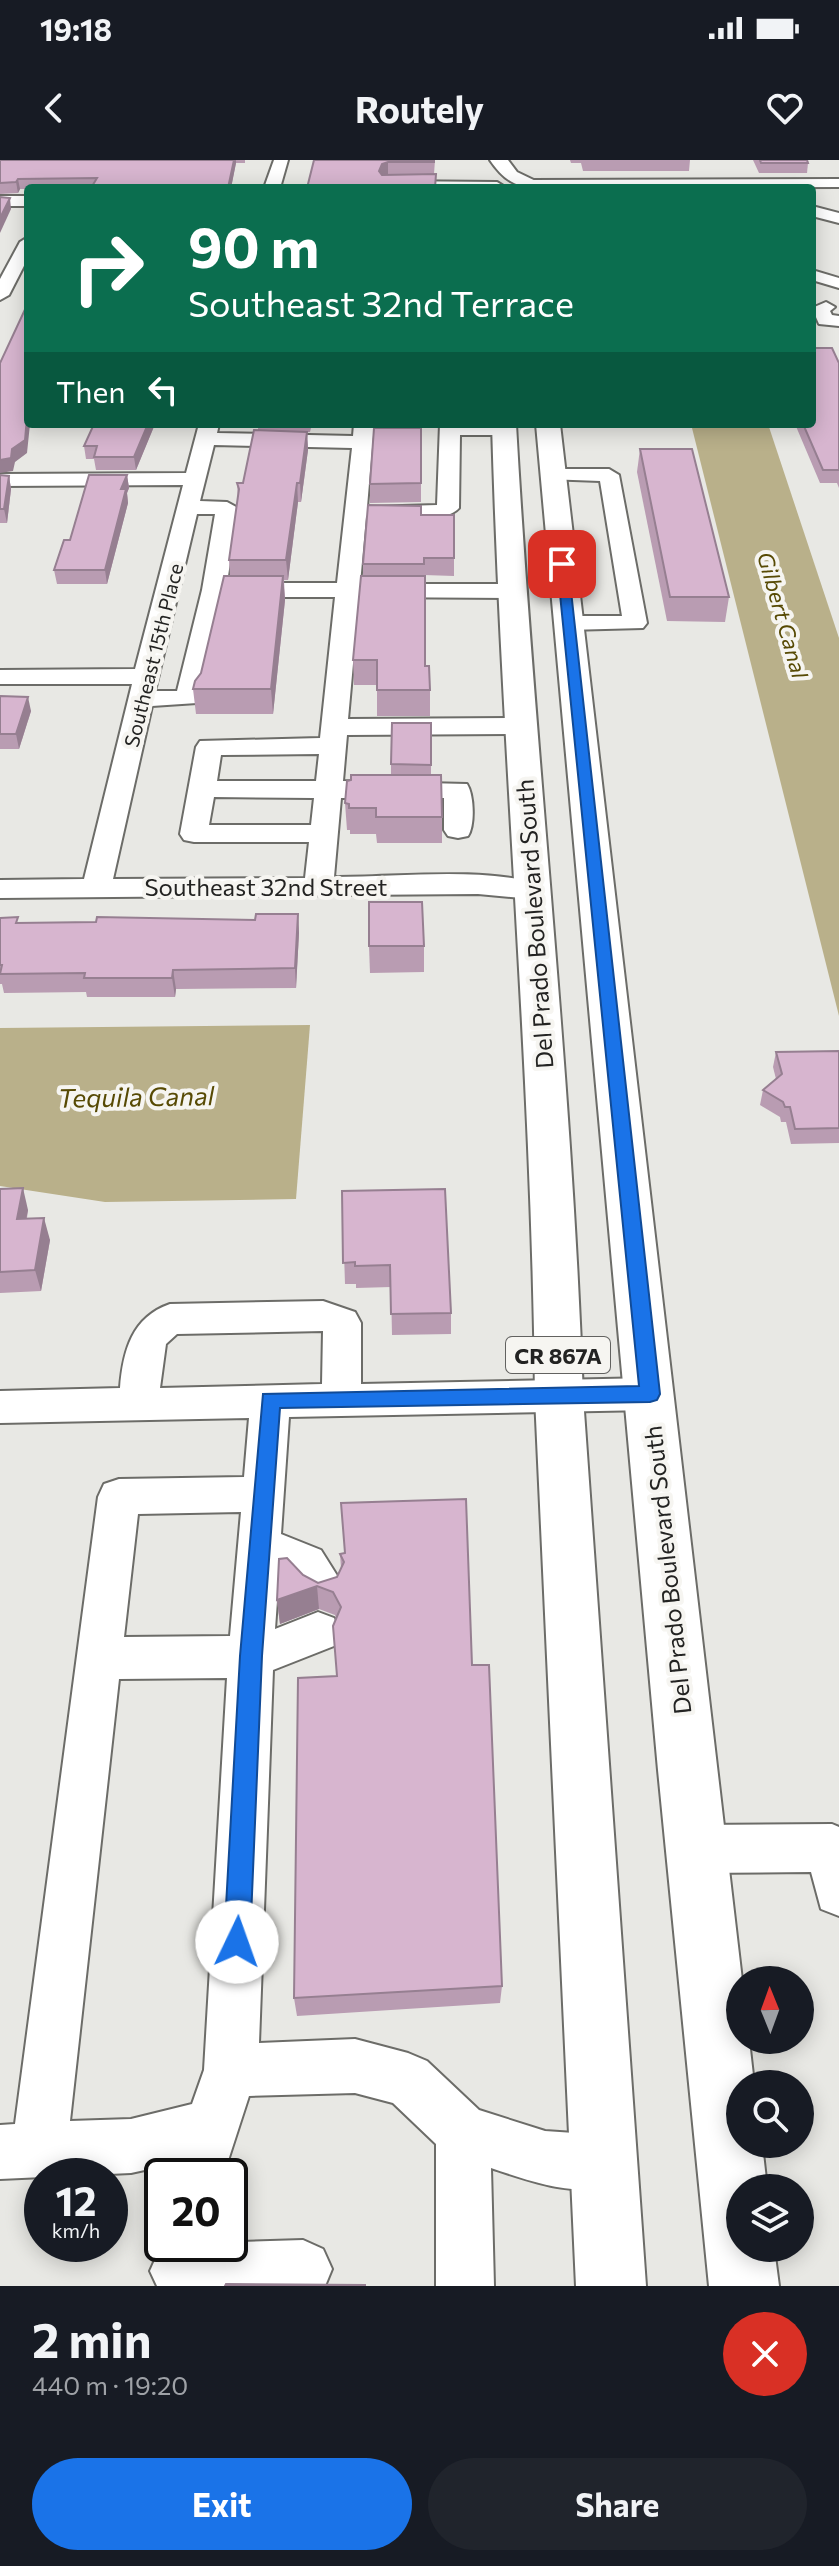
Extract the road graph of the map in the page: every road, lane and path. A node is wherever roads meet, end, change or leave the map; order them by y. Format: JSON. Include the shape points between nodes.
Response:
{"nodes":[{"id":1,"x":281,"y":160,"type":"edge"},
{"id":2,"x":498,"y":160,"type":"edge"},
{"id":3,"x":531,"y":160,"type":"edge"},
{"id":4,"x":454,"y":166,"type":"dead end"},
{"id":5,"x":839,"y":183,"type":"edge"},
{"id":6,"x":273,"y":184,"type":"edge"},
{"id":7,"x":453,"y":184,"type":"edge"},
{"id":8,"x":497,"y":184,"type":"edge"},
{"id":9,"x":529,"y":184,"type":"edge"},
{"id":10,"x":533,"y":184,"type":"edge"},
{"id":11,"x":582,"y":184,"type":"edge"},
{"id":12,"x":754,"y":184,"type":"edge"},
{"id":13,"x":816,"y":184,"type":"edge"},
{"id":14,"x":816,"y":197,"type":"edge"},
{"id":15,"x":0,"y":201,"type":"edge"},
{"id":16,"x":24,"y":201,"type":"edge"},
{"id":17,"x":839,"y":203,"type":"edge"},
{"id":18,"x":816,"y":212,"type":"edge"},
{"id":19,"x":839,"y":218,"type":"edge"},
{"id":20,"x":24,"y":248,"type":"edge"},
{"id":21,"x":5,"y":275,"type":"edge"},
{"id":22,"x":816,"y":276,"type":"edge"},
{"id":23,"x":839,"y":283,"type":"edge"},
{"id":24,"x":0,"y":295,"type":"edge"},
{"id":25,"x":495,"y":428,"type":"edge"},
{"id":26,"x":519,"y":428,"type":"edge"},
{"id":27,"x":520,"y":428,"type":"edge"},
{"id":28,"x":207,"y":432,"type":"edge"},
{"id":29,"x":446,"y":432,"type":"edge"},
{"id":30,"x":367,"y":435,"type":"edge"},
{"id":31,"x":553,"y":475,"type":"junction"},
{"id":32,"x":196,"y":479,"type":"junction"},
{"id":33,"x":0,"y":480,"type":"edge"},
{"id":34,"x":189,"y":507,"type":"junction"},
{"id":35,"x":356,"y":512,"type":"junction"},
{"id":36,"x":214,"y":590,"type":"junction"},
{"id":37,"x":348,"y":590,"type":"junction"},
{"id":38,"x":511,"y":591,"type":"junction"},
{"id":39,"x":568,"y":623,"type":"junction"},
{"id":40,"x":0,"y":677,"type":"edge"},
{"id":41,"x":144,"y":687,"type":"junction"},
{"id":42,"x":521,"y":726,"type":"junction"},
{"id":43,"x":334,"y":736,"type":"junction"},
{"id":44,"x":202,"y":789,"type":"junction"},
{"id":45,"x":329,"y":790,"type":"junction"},
{"id":46,"x":458,"y":830,"type":"dead end"},
{"id":47,"x":324,"y":833,"type":"junction"},
{"id":48,"x":97,"y":887,"type":"junction"},
{"id":49,"x":319,"y":887,"type":"junction"},
{"id":50,"x":0,"y":889,"type":"edge"},
{"id":51,"x":533,"y":890,"type":"junction"},
{"id":52,"x":602,"y":944,"type":"junction"},
{"id":53,"x":650,"y":1394,"type":"junction"},
{"id":54,"x":559,"y":1397,"type":"junction"},
{"id":55,"x":270,"y":1400,"type":"junction"},
{"id":56,"x":341,"y":1400,"type":"junction"},
{"id":57,"x":139,"y":1404,"type":"junction"},
{"id":58,"x":0,"y":1407,"type":"edge"},
{"id":59,"x":264,"y":1494,"type":"junction"},
{"id":60,"x":260,"y":1545,"type":"junction"},
{"id":61,"x":321,"y":1585,"type":"edge"},
{"id":62,"x":318,"y":1632,"type":"dead end"},
{"id":63,"x":251,"y":1656,"type":"junction"},
{"id":64,"x":99,"y":1658,"type":"junction"},
{"id":65,"x":696,"y":1849,"type":"junction"},
{"id":66,"x":839,"y":1891,"type":"edge"},
{"id":67,"x":231,"y":2070,"type":"junction"},
{"id":68,"x":463,"y":2132,"type":"junction"},
{"id":69,"x":20,"y":2151,"type":"edge"},
{"id":70,"x":203,"y":2151,"type":"edge"},
{"id":71,"x":604,"y":2163,"type":"junction"},
{"id":72,"x":179,"y":2267,"type":"edge"},
{"id":73,"x":303,"y":2269,"type":"dead end"},
{"id":74,"x":465,"y":2286,"type":"edge"},
{"id":75,"x":611,"y":2286,"type":"edge"},
{"id":76,"x":744,"y":2286,"type":"edge"}],
"edges":[{"from":1,"to":6,"type":"street"},
{"from":2,"to":8,"type":"main road"},
{"from":2,"to":9,"type":"main road","via":[[511,176]]},
{"from":3,"to":10,"type":"main road"},
{"from":4,"to":7,"type":"street"},
{"from":5,"to":13,"type":"street"},
{"from":11,"to":12,"type":"street","via":[[731,178]]},
{"from":14,"to":17,"type":"street"},
{"from":15,"to":16,"type":"street"},
{"from":18,"to":19,"type":"street"},
{"from":20,"to":21,"type":"street"},
{"from":21,"to":24,"type":"street"},
{"from":22,"to":23,"type":"street"},
{"from":25,"to":29,"type":"street"},
{"from":26,"to":38,"type":"main road","name":"Del Prado Boulevard South","number":"CR 867A"},
{"from":27,"to":31,"type":"main road","name":"Del Prado Boulevard South","number":"CR 867A"},
{"from":28,"to":30,"type":"street"},
{"from":28,"to":32,"type":"street","name":"Southeast 15th Place"},
{"from":29,"to":35,"type":"street","via":[[448,508],[434,513]]},
{"from":30,"to":35,"type":"street"},
{"from":31,"to":39,"type":"main road","name":"Del Prado Boulevard South","number":"CR 867A"},
{"from":31,"to":39,"type":"street","via":[[609,475],[635,623]]},
{"from":32,"to":33,"type":"street"},
{"from":32,"to":34,"type":"street","name":"Southeast 15th Place"},
{"from":34,"to":36,"type":"street","via":[[227,508]]},
{"from":34,"to":41,"type":"street","name":"Southeast 15th Place"},
{"from":35,"to":37,"type":"street"},
{"from":36,"to":37,"type":"street"},
{"from":36,"to":41,"type":"street","via":[[188,698]]},
{"from":37,"to":38,"type":"street"},
{"from":37,"to":43,"type":"street"},
{"from":38,"to":42,"type":"main road","name":"Del Prado Boulevard South","number":"CR 867A"},
{"from":39,"to":52,"type":"main road","name":"Del Prado Boulevard South","number":"CR 867A"},
{"from":40,"to":41,"type":"street"},
{"from":41,"to":48,"type":"street","name":"Southeast 15th Place"},
{"from":42,"to":43,"type":"street"},
{"from":42,"to":51,"type":"main road","name":"Del Prado Boulevard South","number":"CR 867A"},
{"from":43,"to":44,"type":"street","via":[[209,747]]},
{"from":43,"to":45,"type":"street"},
{"from":44,"to":45,"type":"street"},
{"from":44,"to":47,"type":"street","via":[[194,834]]},
{"from":45,"to":46,"type":"street","via":[[457,790]]},
{"from":45,"to":47,"type":"street"},
{"from":47,"to":49,"type":"street"},
{"from":48,"to":49,"type":"street","name":"Southeast 32nd Street"},
{"from":48,"to":50,"type":"street","name":"Southeast 32nd Street"},
{"from":49,"to":51,"type":"street","name":"Southeast 32nd Street","via":[[478,885]]},
{"from":51,"to":52,"type":"main road"},
{"from":51,"to":54,"type":"main road","name":"Del Prado Boulevard South","number":"CR 867A","via":[[556,1252]]},
{"from":52,"to":53,"type":"main road","name":"Del Prado Boulevard South","number":"CR 867A"},
{"from":53,"to":54,"type":"street"},
{"from":53,"to":65,"type":"main road","name":"Del Prado Boulevard South","number":"CR 867A"},
{"from":54,"to":56,"type":"street"},
{"from":54,"to":71,"type":"main road","name":"Del Prado Boulevard South","number":"CR 867A"},
{"from":55,"to":56,"type":"street"},
{"from":55,"to":57,"type":"street"},
{"from":55,"to":59,"type":"street"},
{"from":56,"to":57,"type":"street","via":[[342,1323],[323,1316],[170,1319],[147,1338]]},
{"from":57,"to":58,"type":"street"},
{"from":59,"to":60,"type":"street"},
{"from":59,"to":64,"type":"street","via":[[119,1497]]},
{"from":60,"to":61,"type":"street","via":[[306,1563]]},
{"from":60,"to":63,"type":"street"},
{"from":62,"to":63,"type":"street","via":[[295,1645]]},
{"from":63,"to":64,"type":"street"},
{"from":63,"to":67,"type":"street"},
{"from":64,"to":69,"type":"street"},
{"from":65,"to":66,"type":"street","via":[[832,1848]]},
{"from":65,"to":76,"type":"main road","name":"Del Prado Boulevard South","number":"CR 867A"},
{"from":67,"to":68,"type":"street","via":[[355,2066],[408,2080]]},
{"from":67,"to":70,"type":"street"},
{"from":68,"to":71,"type":"street","via":[[545,2158]]},
{"from":68,"to":74,"type":"street"},
{"from":69,"to":70,"type":"street","via":[[131,2146]]},
{"from":71,"to":75,"type":"main road","name":"Del Prado Boulevard South","number":"CR 867A"},
{"from":72,"to":73,"type":"street"}]}
